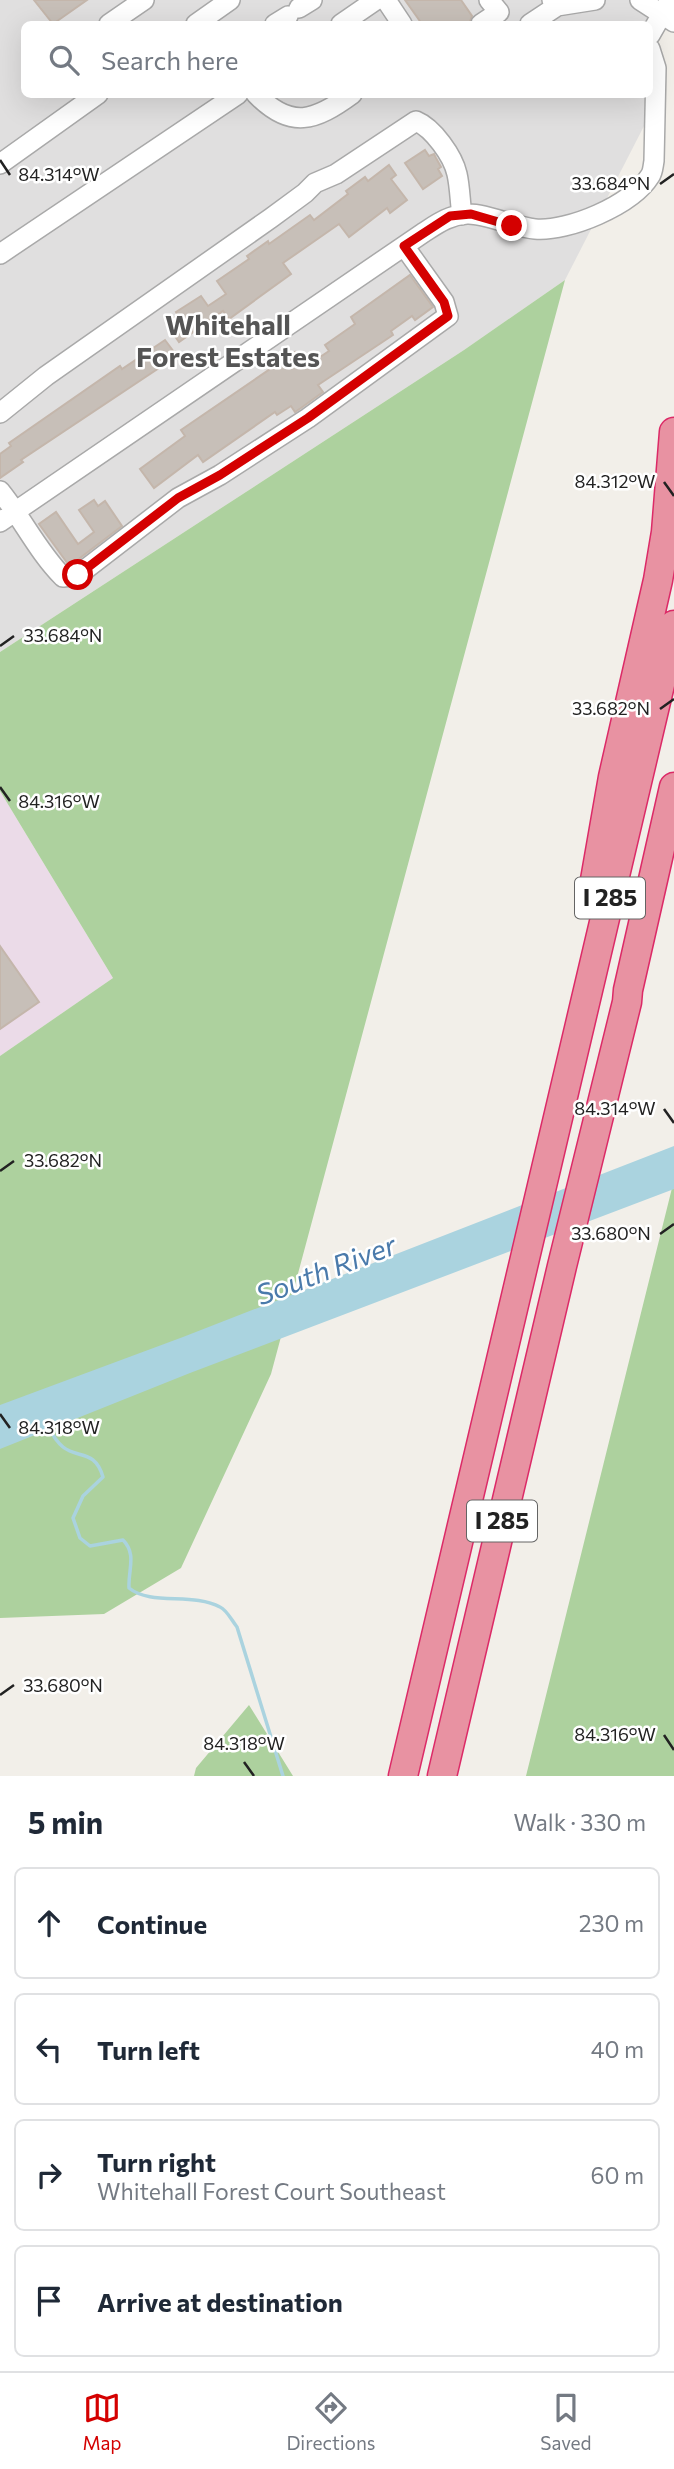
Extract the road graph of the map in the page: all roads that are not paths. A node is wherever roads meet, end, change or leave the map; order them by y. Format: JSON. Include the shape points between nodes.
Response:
{"nodes":[{"id":1,"x":144,"y":0,"type":"edge"},
{"id":2,"x":230,"y":0,"type":"edge"},
{"id":3,"x":376,"y":0,"type":"edge"},
{"id":4,"x":386,"y":0,"type":"edge"},
{"id":5,"x":595,"y":0,"type":"edge"},
{"id":6,"x":640,"y":0,"type":"edge"},
{"id":7,"x":554,"y":3,"type":"edge"},
{"id":8,"x":494,"y":4,"type":"edge"},
{"id":9,"x":669,"y":12,"type":"edge"},
{"id":10,"x":113,"y":21,"type":"edge"},
{"id":11,"x":200,"y":21,"type":"edge"},
{"id":12,"x":345,"y":21,"type":"edge"},
{"id":13,"x":400,"y":21,"type":"edge"},
{"id":14,"x":483,"y":21,"type":"edge"},
{"id":15,"x":533,"y":21,"type":"edge"},
{"id":16,"x":653,"y":30,"type":"edge"},
{"id":17,"x":653,"y":59,"type":"edge"},
{"id":18,"x":92,"y":98,"type":"edge"},
{"id":19,"x":232,"y":98,"type":"edge"},
{"id":20,"x":260,"y":98,"type":"edge"},
{"id":21,"x":347,"y":98,"type":"edge"},
{"id":22,"x":0,"y":164,"type":"edge"},
{"id":23,"x":462,"y":215,"type":"junction"},
{"id":24,"x":404,"y":246,"type":"junction"},
{"id":25,"x":0,"y":254,"type":"edge"},
{"id":26,"x":0,"y":413,"type":"edge"},
{"id":27,"x":674,"y":432,"type":"edge"},
{"id":28,"x":0,"y":491,"type":"edge"},
{"id":29,"x":8,"y":517,"type":"edge"},
{"id":30,"x":674,"y":625,"type":"edge"},
{"id":31,"x":674,"y":787,"type":"edge"},
{"id":32,"x":674,"y":864,"type":"edge"},
{"id":33,"x":627,"y":1003,"type":"junction"},
{"id":34,"x":545,"y":1171,"type":"junction"},
{"id":35,"x":403,"y":1776,"type":"edge"},
{"id":36,"x":442,"y":1776,"type":"edge"}],
"edges":[{"from":1,"to":10,"type":"street"},
{"from":2,"to":11,"type":"street"},
{"from":3,"to":12,"type":"street"},
{"from":4,"to":13,"type":"street"},
{"from":5,"to":7,"type":"street"},
{"from":6,"to":9,"type":"street"},
{"from":7,"to":15,"type":"street"},
{"from":8,"to":14,"type":"street"},
{"from":9,"to":16,"type":"street"},
{"from":17,"to":23,"type":"street","via":[[654,161],[651,175],[640,188],[596,216],[568,226],[539,230]]},
{"from":18,"to":22,"type":"street"},
{"from":19,"to":25,"type":"street"},
{"from":20,"to":21,"type":"street","via":[[284,116],[306,119]]},
{"from":23,"to":24,"type":"street","via":[[450,216]]},
{"from":23,"to":26,"type":"street","via":[[457,172],[440,141],[416,121],[315,183]]},
{"from":24,"to":29,"type":"street"},
{"from":24,"to":29,"type":"street","via":[[444,302],[448,316],[308,418],[178,498],[78,575],[63,577]]},
{"from":27,"to":34,"type":"highway","via":[[658,580],[613,777]]},
{"from":28,"to":29,"type":"street"},
{"from":30,"to":34,"type":"highway","number":"I 285"},
{"from":31,"to":33,"type":"highway","number":"I 285"},
{"from":32,"to":33,"type":"highway","via":[[662,914]]},
{"from":33,"to":36,"type":"highway","number":"I 285"},
{"from":34,"to":35,"type":"highway","number":"I 285"}]}
